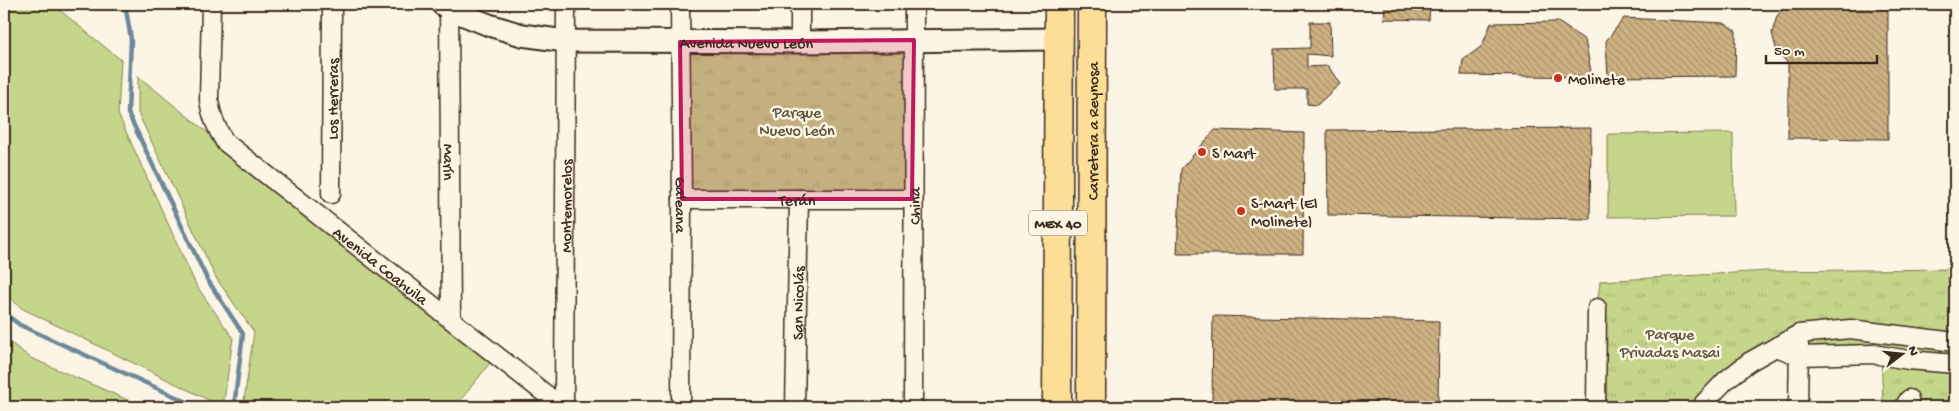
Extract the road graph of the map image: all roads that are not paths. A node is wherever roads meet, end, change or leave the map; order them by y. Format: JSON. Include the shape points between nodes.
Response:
{"nodes":[{"id":1,"x":211,"y":4,"type":"edge"},
{"id":2,"x":332,"y":4,"type":"edge"},
{"id":3,"x":566,"y":4,"type":"edge"},
{"id":4,"x":680,"y":4,"type":"edge"},
{"id":5,"x":800,"y":4,"type":"edge"},
{"id":6,"x":914,"y":4,"type":"edge"},
{"id":7,"x":1059,"y":4,"type":"edge"},
{"id":8,"x":1076,"y":4,"type":"edge"},
{"id":9,"x":1092,"y":4,"type":"edge"},
{"id":10,"x":447,"y":5,"type":"edge"},
{"id":11,"x":1059,"y":39,"type":"junction"},
{"id":12,"x":914,"y":40,"type":"junction"},
{"id":13,"x":565,"y":41,"type":"junction"},
{"id":14,"x":680,"y":42,"type":"junction"},
{"id":15,"x":800,"y":42,"type":"junction"},
{"id":16,"x":1093,"y":169,"type":"junction"},
{"id":17,"x":331,"y":194,"type":"dead end"},
{"id":18,"x":682,"y":199,"type":"junction"},
{"id":19,"x":799,"y":199,"type":"junction"},
{"id":20,"x":912,"y":199,"type":"junction"},
{"id":21,"x":1597,"y":308,"type":"dead end"},
{"id":22,"x":451,"y":319,"type":"junction"},
{"id":23,"x":1882,"y":333,"type":"junction"},
{"id":24,"x":1799,"y":334,"type":"junction"},
{"id":25,"x":1955,"y":342,"type":"edge"},
{"id":26,"x":1776,"y":347,"type":"junction"},
{"id":27,"x":1800,"y":356,"type":"junction"},
{"id":28,"x":1882,"y":356,"type":"junction"},
{"id":29,"x":1955,"y":364,"type":"edge"},
{"id":30,"x":563,"y":407,"type":"edge"},
{"id":31,"x":681,"y":407,"type":"edge"},
{"id":32,"x":796,"y":407,"type":"edge"},
{"id":33,"x":913,"y":407,"type":"edge"},
{"id":34,"x":1057,"y":407,"type":"edge"},
{"id":35,"x":1091,"y":407,"type":"edge"},
{"id":36,"x":1596,"y":407,"type":"edge"},
{"id":37,"x":1703,"y":407,"type":"edge"},
{"id":38,"x":1798,"y":407,"type":"edge"}],
"edges":[{"from":1,"to":22,"type":"street","name":"Avenida Coahuila","via":[[208,85],[211,115],[225,142]]},
{"from":2,"to":17,"type":"street","name":"Los Herreras"},
{"from":3,"to":13,"type":"street","name":"Montemorelos"},
{"from":4,"to":14,"type":"street","name":"Galeana"},
{"from":5,"to":15,"type":"street"},
{"from":6,"to":12,"type":"street","name":"China"},
{"from":7,"to":11,"type":"main road","number":"MEX 40"},
{"from":8,"to":11,"type":"main road"},
{"from":9,"to":16,"type":"main road","name":"Carretera a Reynosa","number":"MEX 40"},
{"from":10,"to":13,"type":"street","name":"Avenida Nuevo León","via":[[488,25]]},
{"from":10,"to":22,"type":"street","name":"Marín"},
{"from":11,"to":12,"type":"street","name":"Avenida Nuevo León"},
{"from":11,"to":16,"type":"main road","via":[[1073,71],[1080,131]]},
{"from":11,"to":34,"type":"main road","number":"MEX 40"},
{"from":12,"to":15,"type":"street","name":"Avenida Nuevo León"},
{"from":12,"to":20,"type":"street","name":"China"},
{"from":13,"to":14,"type":"street","name":"Avenida Nuevo León"},
{"from":13,"to":30,"type":"street","name":"Montemorelos"},
{"from":14,"to":15,"type":"street","name":"Avenida Nuevo León"},
{"from":14,"to":18,"type":"street","name":"Galeana"},
{"from":16,"to":35,"type":"main road","name":"Carretera a Reynosa","number":"MEX 40"},
{"from":18,"to":19,"type":"street","name":"Terán"},
{"from":18,"to":31,"type":"street","name":"Galeana"},
{"from":19,"to":20,"type":"street","name":"Terán"},
{"from":19,"to":32,"type":"street","name":"San Nicolás"},
{"from":20,"to":33,"type":"street","name":"China"},
{"from":21,"to":36,"type":"street"},
{"from":22,"to":30,"type":"street","name":"Avenida Coahuila"},
{"from":23,"to":24,"type":"street","via":[[1850,329]]},
{"from":23,"to":25,"type":"street"},
{"from":23,"to":28,"type":"street"},
{"from":24,"to":26,"type":"street"},
{"from":24,"to":27,"type":"street"},
{"from":26,"to":27,"type":"street"},
{"from":26,"to":37,"type":"street","via":[[1726,380]]},
{"from":27,"to":28,"type":"street"},
{"from":27,"to":38,"type":"street"},
{"from":28,"to":29,"type":"street"}]}
